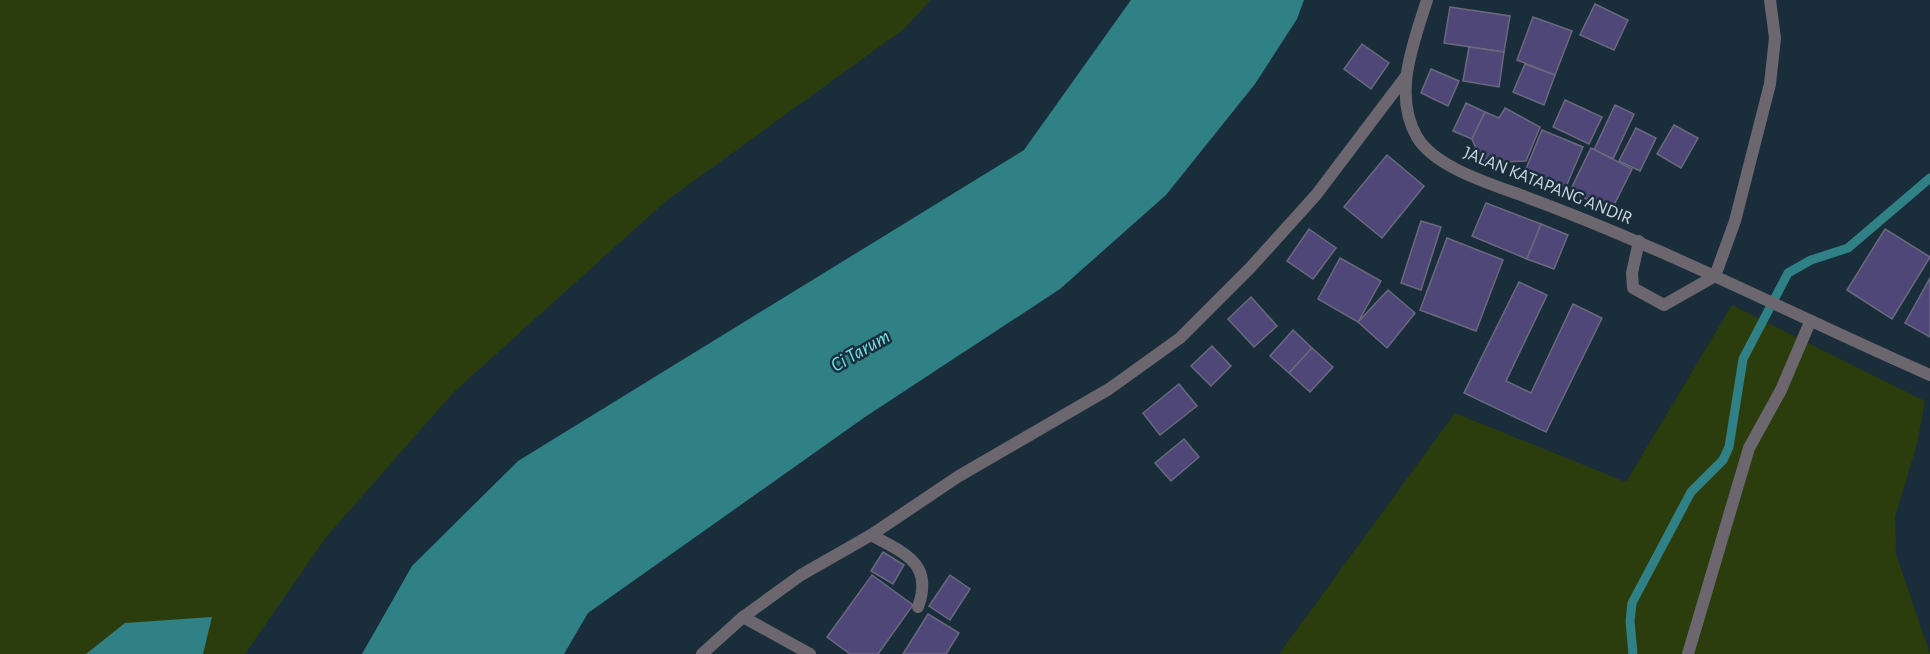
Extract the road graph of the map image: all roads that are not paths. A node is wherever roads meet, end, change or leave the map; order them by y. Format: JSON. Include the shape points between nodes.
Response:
{"nodes":[{"id":1,"x":1427,"y":0,"type":"edge"},
{"id":2,"x":1770,"y":0,"type":"edge"},
{"id":3,"x":1406,"y":76,"type":"junction"},
{"id":4,"x":1639,"y":241,"type":"junction"},
{"id":5,"x":1715,"y":276,"type":"junction"},
{"id":6,"x":1805,"y":320,"type":"junction"},
{"id":7,"x":1930,"y":375,"type":"edge"},
{"id":8,"x":871,"y":535,"type":"junction"},
{"id":9,"x":918,"y":606,"type":"dead end"},
{"id":10,"x":743,"y":617,"type":"junction"},
{"id":11,"x":702,"y":654,"type":"edge"},
{"id":12,"x":810,"y":654,"type":"edge"},
{"id":13,"x":1688,"y":654,"type":"edge"}],
"edges":[{"from":1,"to":3,"type":"street","name":"JALAN KATAPANG ANDIR"},
{"from":2,"to":5,"type":"street","via":[[1775,38],[1770,84],[1735,220]]},
{"from":3,"to":4,"type":"street","name":"JALAN KATAPANG ANDIR","via":[[1407,108],[1417,137],[1437,158],[1477,178]]},
{"from":3,"to":8,"type":"street","via":[[1316,195],[1180,338],[1109,389],[959,476]]},
{"from":4,"to":5,"type":"street","name":"JALAN KATAPANG ANDIR"},
{"from":4,"to":5,"type":"street","via":[[1633,288],[1664,306]]},
{"from":5,"to":6,"type":"street","name":"JALAN KATAPANG ANDIR"},
{"from":6,"to":7,"type":"street","name":"JALAN KATAPANG ANDIR"},
{"from":6,"to":13,"type":"street","via":[[1781,390],[1749,448]]},
{"from":8,"to":9,"type":"street","via":[[918,566],[924,590]]},
{"from":8,"to":10,"type":"street","via":[[801,575]]},
{"from":10,"to":11,"type":"street"},
{"from":10,"to":12,"type":"street"}]}
